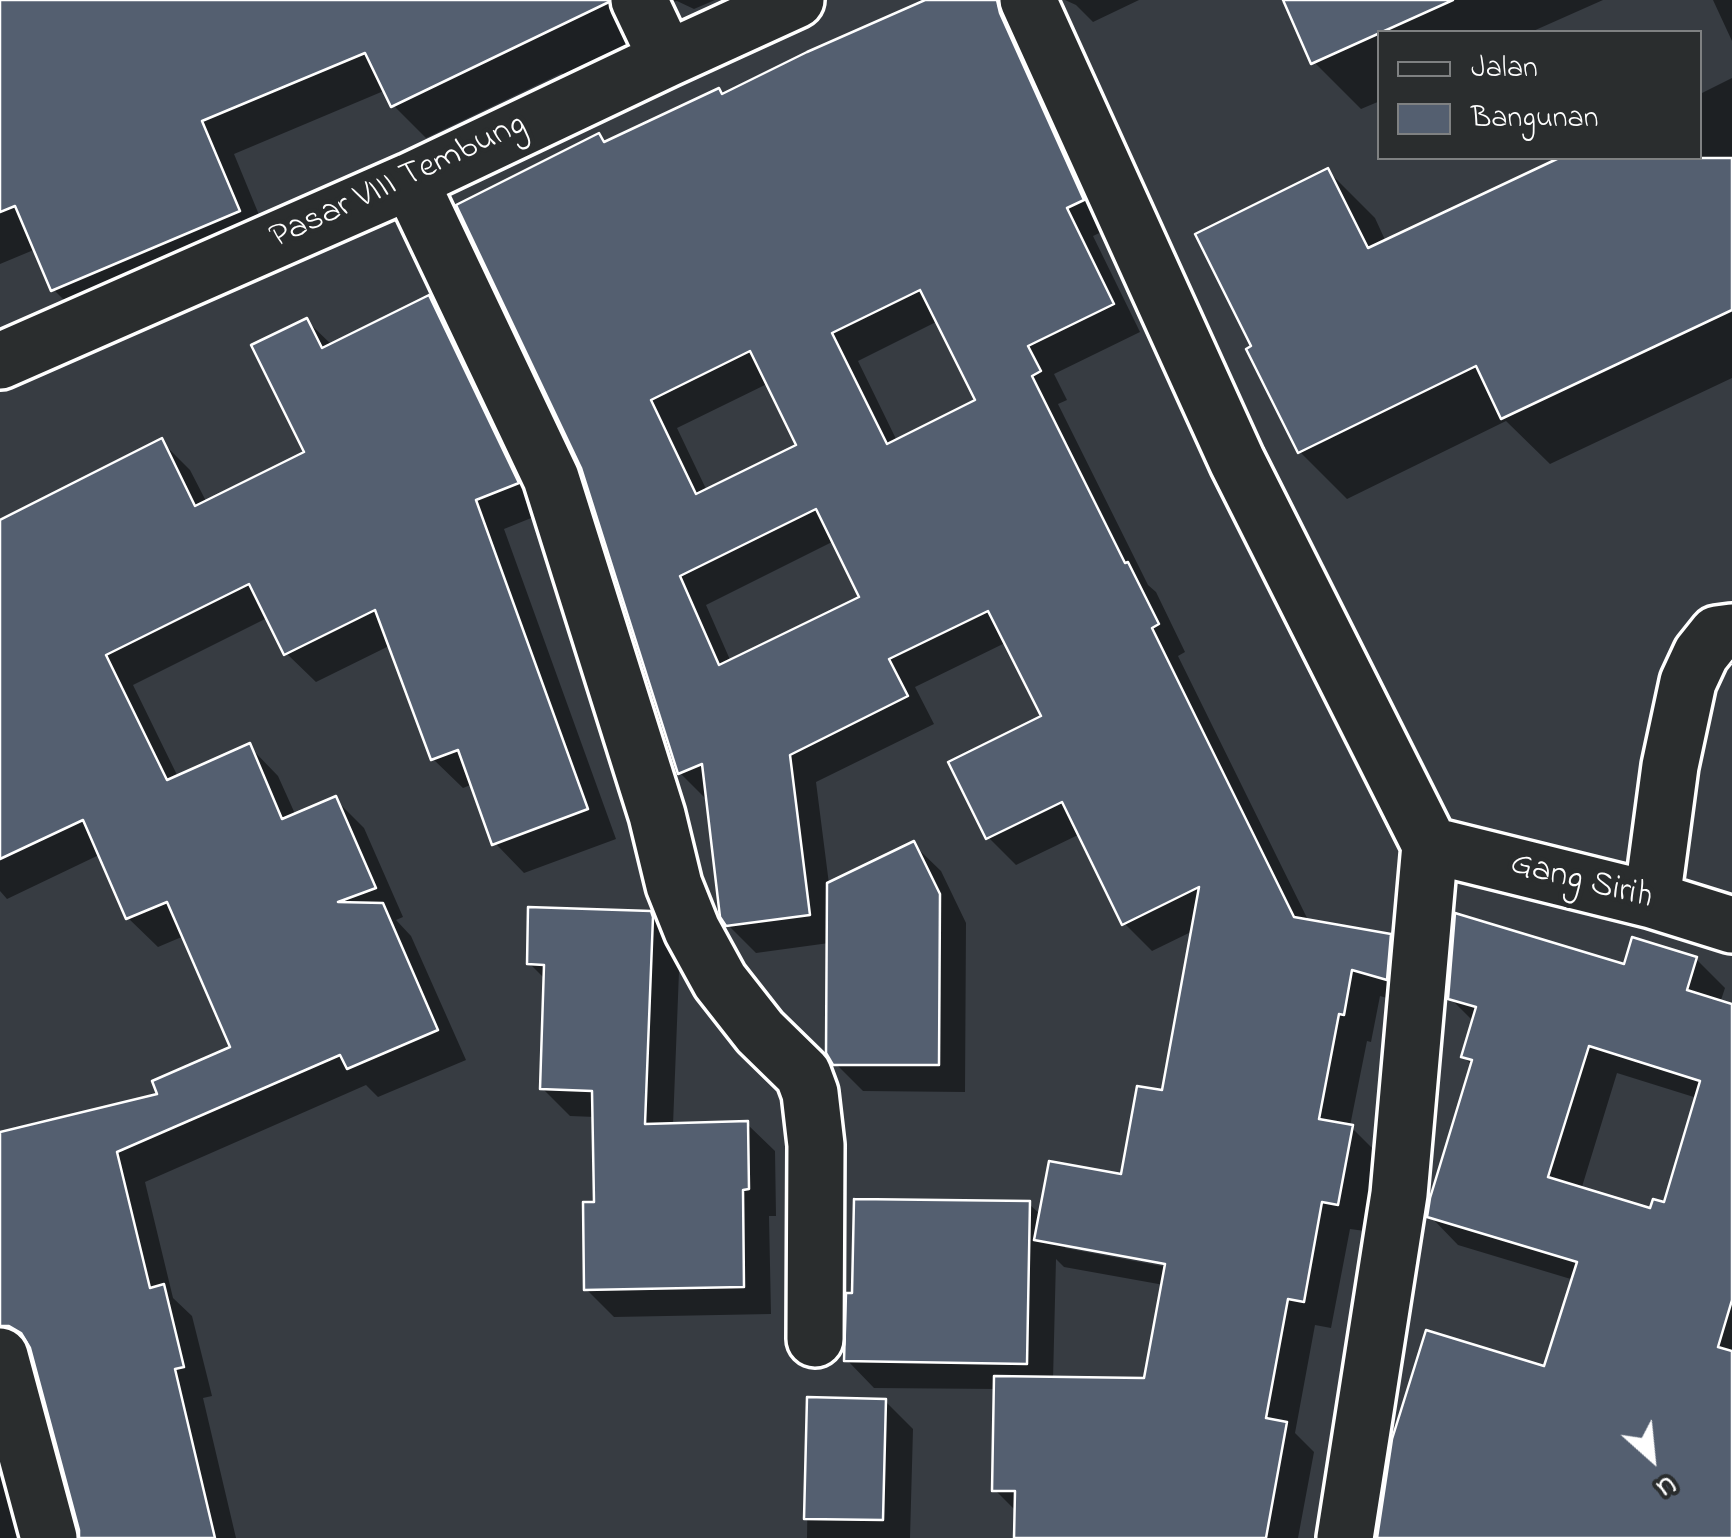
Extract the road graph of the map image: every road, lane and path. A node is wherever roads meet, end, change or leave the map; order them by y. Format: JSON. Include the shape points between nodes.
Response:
{"nodes":[{"id":1,"x":639,"y":0,"type":"edge"},
{"id":2,"x":796,"y":0,"type":"edge"},
{"id":3,"x":1028,"y":0,"type":"edge"},
{"id":4,"x":666,"y":59,"type":"junction"},
{"id":5,"x":410,"y":181,"type":"junction"},
{"id":6,"x":0,"y":361,"type":"edge"},
{"id":7,"x":1732,"y":632,"type":"edge"},
{"id":8,"x":1430,"y":845,"type":"junction"},
{"id":9,"x":1652,"y":900,"type":"junction"},
{"id":10,"x":1732,"y":925,"type":"edge"},
{"id":11,"x":814,"y":1339,"type":"dead end"},
{"id":12,"x":0,"y":1356,"type":"edge"},
{"id":13,"x":49,"y":1538,"type":"edge"},
{"id":14,"x":1344,"y":1538,"type":"edge"}],
"edges":[{"from":1,"to":4,"type":"street"},
{"from":2,"to":4,"type":"street","name":"Pasar VIII Tembung"},
{"from":3,"to":8,"type":"street","via":[[1237,461]]},
{"from":4,"to":5,"type":"street","name":"Pasar VIII Tembung"},
{"from":5,"to":6,"type":"street","name":"Pasar VIII Tembung"},
{"from":5,"to":11,"type":"street","via":[[551,478],[692,930],[720,981],[803,1074],[810,1093],[816,1145]]},
{"from":7,"to":9,"type":"street","via":[[1717,634],[1688,682]]},
{"from":8,"to":9,"type":"street","name":"Gang Sirih"},
{"from":8,"to":14,"type":"street","via":[[1399,1194]]},
{"from":9,"to":10,"type":"street","name":"Gang Sirih"},
{"from":12,"to":13,"type":"street"}]}
